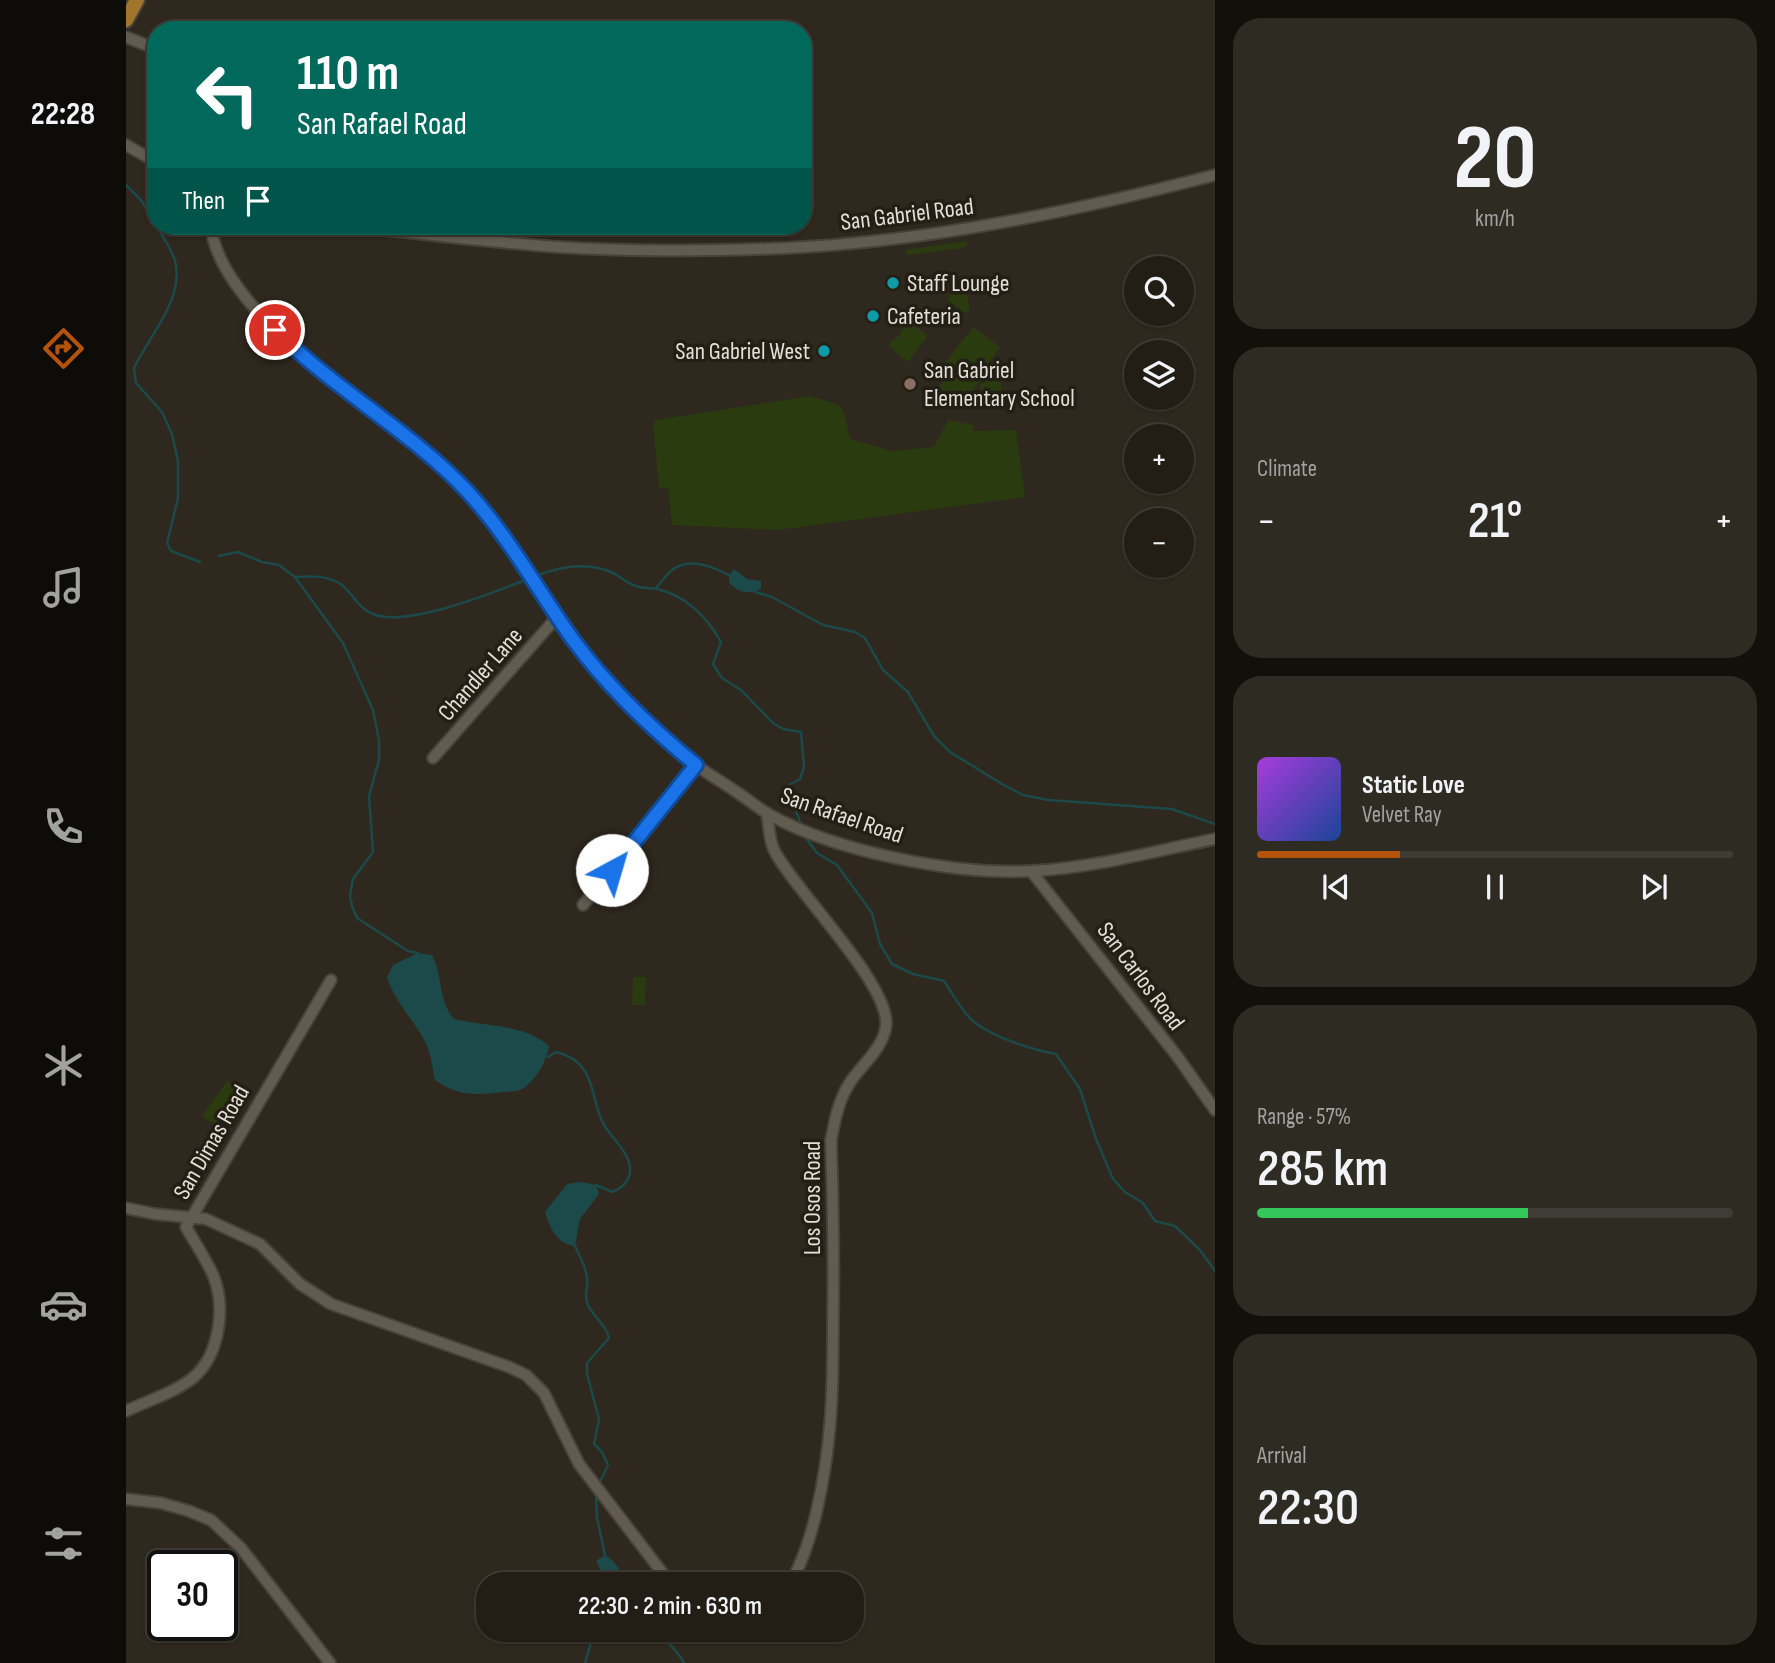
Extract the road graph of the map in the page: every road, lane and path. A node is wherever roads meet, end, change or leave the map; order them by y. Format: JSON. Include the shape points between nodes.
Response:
{"nodes":[{"id":1,"x":137,"y":0,"type":"edge"},
{"id":2,"x":126,"y":20,"type":"edge"},
{"id":3,"x":126,"y":37,"type":"edge"},
{"id":4,"x":147,"y":45,"type":"edge"},
{"id":5,"x":126,"y":145,"type":"edge"},
{"id":6,"x":147,"y":157,"type":"edge"},
{"id":7,"x":1215,"y":175,"type":"edge"},
{"id":8,"x":212,"y":235,"type":"edge"},
{"id":9,"x":438,"y":235,"type":"edge"},
{"id":10,"x":557,"y":617,"type":"junction"},
{"id":11,"x":433,"y":758,"type":"dead end"},
{"id":12,"x":696,"y":765,"type":"junction"},
{"id":13,"x":767,"y":813,"type":"junction"},
{"id":14,"x":1215,"y":839,"type":"edge"},
{"id":15,"x":1031,"y":871,"type":"junction"},
{"id":16,"x":583,"y":905,"type":"dead end"},
{"id":17,"x":331,"y":980,"type":"dead end"},
{"id":18,"x":1215,"y":1110,"type":"edge"},
{"id":19,"x":126,"y":1208,"type":"edge"},
{"id":20,"x":191,"y":1219,"type":"junction"},
{"id":21,"x":126,"y":1411,"type":"edge"},
{"id":22,"x":126,"y":1499,"type":"edge"},
{"id":23,"x":662,"y":1572,"type":"edge"},
{"id":24,"x":797,"y":1572,"type":"edge"},
{"id":25,"x":330,"y":1663,"type":"edge"}],
"edges":[{"from":1,"to":2,"type":"main road"},
{"from":3,"to":4,"type":"street"},
{"from":5,"to":6,"type":"street"},
{"from":7,"to":9,"type":"street","name":"San Gabriel Road","via":[[1027,219],[785,248],[560,247]]},
{"from":8,"to":10,"type":"street","name":"San Rafael Road","via":[[228,270],[264,319],[464,488]]},
{"from":10,"to":11,"type":"street","name":"Chandler Lane"},
{"from":10,"to":12,"type":"street","name":"San Rafael Road","via":[[602,675]]},
{"from":12,"to":13,"type":"street","name":"San Rafael Road"},
{"from":12,"to":16,"type":"street"},
{"from":13,"to":15,"type":"street","name":"San Rafael Road","via":[[883,855],[953,868]]},
{"from":13,"to":24,"type":"street","name":"Los Osos Road","via":[[770,841],[779,860],[857,964],[878,997],[886,1021],[883,1038],[849,1085],[833,1126],[832,1426],[824,1480]]},
{"from":14,"to":15,"type":"street","name":"San Rafael Road","via":[[1109,861]]},
{"from":15,"to":18,"type":"street","name":"San Carlos Road"},
{"from":17,"to":20,"type":"street","name":"San Dimas Road"},
{"from":19,"to":20,"type":"street"},
{"from":20,"to":21,"type":"street","name":"San Dimas Road","via":[[186,1227],[213,1275],[218,1294],[214,1347],[193,1378]]},
{"from":20,"to":23,"type":"street","via":[[206,1219],[260,1244],[300,1284],[331,1304],[526,1375],[544,1393],[579,1464]]},
{"from":22,"to":25,"type":"street","via":[[161,1503],[211,1520],[241,1548]]}]}
